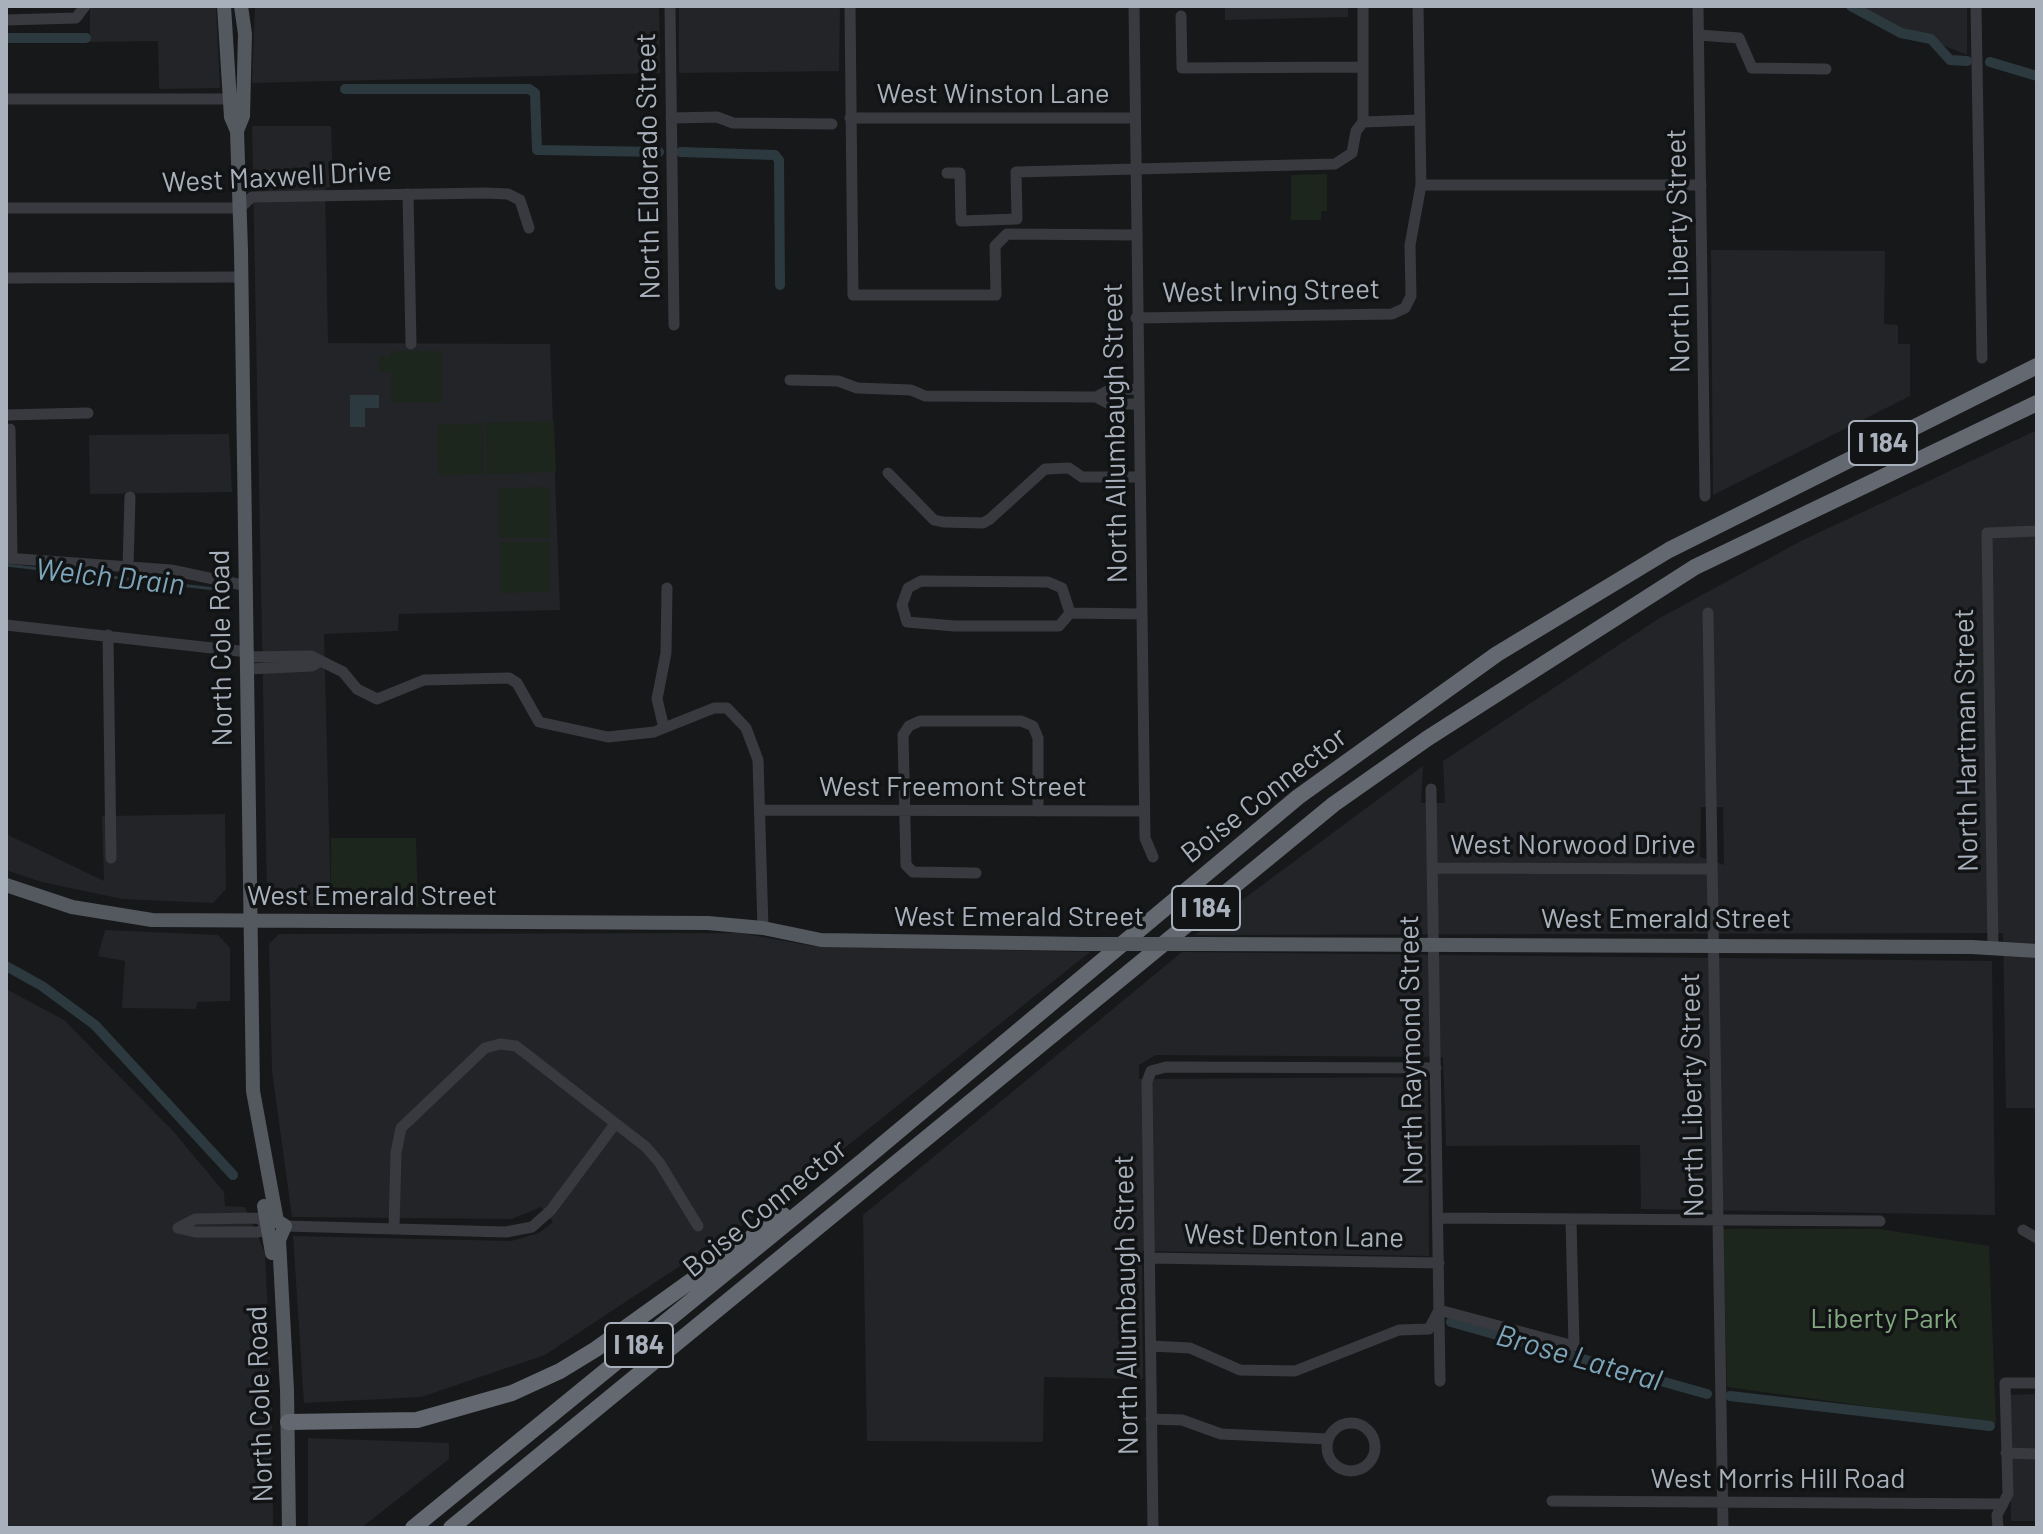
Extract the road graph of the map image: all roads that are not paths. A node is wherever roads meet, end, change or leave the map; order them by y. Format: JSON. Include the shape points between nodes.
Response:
{"nodes":[{"id":1,"x":224,"y":6,"type":"edge"},
{"id":2,"x":241,"y":6,"type":"edge"},
{"id":3,"x":670,"y":6,"type":"edge"},
{"id":4,"x":850,"y":6,"type":"edge"},
{"id":5,"x":1134,"y":6,"type":"edge"},
{"id":6,"x":1363,"y":6,"type":"edge"},
{"id":7,"x":1418,"y":6,"type":"edge"},
{"id":8,"x":1698,"y":6,"type":"edge"},
{"id":9,"x":1976,"y":6,"type":"edge"},
{"id":10,"x":83,"y":10,"type":"edge"},
{"id":11,"x":1181,"y":16,"type":"dead end"},
{"id":12,"x":6,"y":20,"type":"edge"},
{"id":13,"x":1699,"y":35,"type":"junction"},
{"id":14,"x":1362,"y":67,"type":"junction"},
{"id":15,"x":1826,"y":69,"type":"dead end"},
{"id":16,"x":6,"y":99,"type":"edge"},
{"id":17,"x":229,"y":99,"type":"junction"},
{"id":18,"x":671,"y":118,"type":"junction"},
{"id":19,"x":850,"y":118,"type":"junction"},
{"id":20,"x":1135,"y":118,"type":"junction"},
{"id":21,"x":1420,"y":120,"type":"junction"},
{"id":22,"x":1363,"y":122,"type":"junction"},
{"id":23,"x":832,"y":124,"type":"dead end"},
{"id":24,"x":237,"y":131,"type":"junction"},
{"id":25,"x":1136,"y":170,"type":"junction"},
{"id":26,"x":947,"y":173,"type":"dead end"},
{"id":27,"x":1421,"y":185,"type":"junction"},
{"id":28,"x":1701,"y":185,"type":"junction"},
{"id":29,"x":408,"y":194,"type":"junction"},
{"id":30,"x":6,"y":208,"type":"edge"},
{"id":31,"x":240,"y":208,"type":"junction"},
{"id":32,"x":529,"y":228,"type":"dead end"},
{"id":33,"x":1137,"y":235,"type":"junction"},
{"id":34,"x":242,"y":277,"type":"junction"},
{"id":35,"x":6,"y":278,"type":"edge"},
{"id":36,"x":1136,"y":318,"type":"junction"},
{"id":37,"x":674,"y":325,"type":"dead end"},
{"id":38,"x":411,"y":344,"type":"dead end"},
{"id":39,"x":1982,"y":358,"type":"dead end"},
{"id":40,"x":2037,"y":366,"type":"edge"},
{"id":41,"x":790,"y":380,"type":"dead end"},
{"id":42,"x":1139,"y":389,"type":"junction"},
{"id":43,"x":1096,"y":397,"type":"junction"},
{"id":44,"x":2037,"y":403,"type":"edge"},
{"id":45,"x":1139,"y":404,"type":"junction"},
{"id":46,"x":88,"y":413,"type":"dead end"},
{"id":47,"x":6,"y":415,"type":"edge"},
{"id":48,"x":10,"y":429,"type":"dead end"},
{"id":49,"x":888,"y":473,"type":"dead end"},
{"id":50,"x":1140,"y":477,"type":"junction"},
{"id":51,"x":1705,"y":496,"type":"dead end"},
{"id":52,"x":130,"y":497,"type":"dead end"},
{"id":53,"x":2037,"y":531,"type":"edge"},
{"id":54,"x":9,"y":558,"type":"edge"},
{"id":55,"x":128,"y":567,"type":"junction"},
{"id":56,"x":247,"y":586,"type":"junction"},
{"id":57,"x":667,"y":588,"type":"dead end"},
{"id":58,"x":1070,"y":613,"type":"junction"},
{"id":59,"x":1708,"y":613,"type":"dead end"},
{"id":60,"x":1142,"y":614,"type":"junction"},
{"id":61,"x":6,"y":625,"type":"edge"},
{"id":62,"x":108,"y":635,"type":"junction"},
{"id":63,"x":248,"y":659,"type":"junction"},
{"id":64,"x":664,"y":728,"type":"junction"},
{"id":65,"x":1431,"y":789,"type":"dead end"},
{"id":66,"x":762,"y":810,"type":"junction"},
{"id":67,"x":905,"y":811,"type":"junction"},
{"id":68,"x":1038,"y":811,"type":"junction"},
{"id":69,"x":1144,"y":811,"type":"junction"},
{"id":70,"x":1153,"y":857,"type":"dead end"},
{"id":71,"x":111,"y":858,"type":"dead end"},
{"id":72,"x":1433,"y":868,"type":"junction"},
{"id":73,"x":1712,"y":869,"type":"junction"},
{"id":74,"x":976,"y":873,"type":"dead end"},
{"id":75,"x":6,"y":885,"type":"edge"},
{"id":76,"x":248,"y":921,"type":"junction"},
{"id":77,"x":763,"y":928,"type":"junction"},
{"id":78,"x":1434,"y":945,"type":"junction"},
{"id":79,"x":1714,"y":946,"type":"junction"},
{"id":80,"x":1993,"y":947,"type":"junction"},
{"id":81,"x":2037,"y":951,"type":"edge"},
{"id":82,"x":1436,"y":1068,"type":"junction"},
{"id":83,"x":615,"y":1124,"type":"junction"},
{"id":84,"x":864,"y":1160,"type":"junction"},
{"id":85,"x":264,"y":1163,"type":"junction"},
{"id":86,"x":1438,"y":1218,"type":"junction"},
{"id":87,"x":1571,"y":1219,"type":"junction"},
{"id":88,"x":1717,"y":1220,"type":"junction"},
{"id":89,"x":1880,"y":1221,"type":"dead end"},
{"id":90,"x":268,"y":1225,"type":"junction"},
{"id":91,"x":285,"y":1226,"type":"junction"},
{"id":92,"x":698,"y":1226,"type":"dead end"},
{"id":93,"x":394,"y":1229,"type":"junction"},
{"id":94,"x":2023,"y":1230,"type":"dead end"},
{"id":95,"x":2037,"y":1238,"type":"edge"},
{"id":96,"x":1149,"y":1258,"type":"junction"},
{"id":97,"x":1439,"y":1263,"type":"junction"},
{"id":98,"x":282,"y":1278,"type":"junction"},
{"id":99,"x":1439,"y":1310,"type":"junction"},
{"id":100,"x":1151,"y":1346,"type":"junction"},
{"id":101,"x":1440,"y":1381,"type":"dead end"},
{"id":102,"x":2037,"y":1383,"type":"edge"},
{"id":103,"x":1151,"y":1419,"type":"junction"},
{"id":104,"x":288,"y":1422,"type":"junction"},
{"id":105,"x":1328,"y":1439,"type":"junction"},
{"id":106,"x":2006,"y":1453,"type":"junction"},
{"id":107,"x":2037,"y":1454,"type":"edge"},
{"id":108,"x":1552,"y":1501,"type":"dead end"},
{"id":109,"x":1723,"y":1503,"type":"junction"},
{"id":110,"x":2003,"y":1504,"type":"junction"},
{"id":111,"x":289,"y":1528,"type":"edge"},
{"id":112,"x":413,"y":1528,"type":"edge"},
{"id":113,"x":451,"y":1528,"type":"edge"},
{"id":114,"x":1153,"y":1528,"type":"edge"},
{"id":115,"x":1723,"y":1528,"type":"edge"},
{"id":116,"x":1998,"y":1528,"type":"edge"}],
"edges":[{"from":1,"to":17,"type":"main road","name":"North Cole Road"},
{"from":2,"to":24,"type":"main road","name":"North Cole Road","via":[[243,116]]},
{"from":3,"to":18,"type":"street","name":"North Eldorado Street"},
{"from":4,"to":19,"type":"street"},
{"from":5,"to":20,"type":"street","name":"North Allumbaugh Street"},
{"from":6,"to":14,"type":"street"},
{"from":7,"to":21,"type":"street"},
{"from":8,"to":13,"type":"street","name":"North Liberty Street"},
{"from":9,"to":39,"type":"street"},
{"from":10,"to":12,"type":"street","via":[[70,19]]},
{"from":11,"to":14,"type":"street","via":[[1182,68]]},
{"from":13,"to":15,"type":"street","via":[[1739,38],[1752,68]]},
{"from":13,"to":28,"type":"street","name":"North Liberty Street"},
{"from":14,"to":22,"type":"street"},
{"from":16,"to":17,"type":"street"},
{"from":17,"to":24,"type":"main road","name":"North Cole Road"},
{"from":18,"to":23,"type":"street"},
{"from":18,"to":37,"type":"street","name":"North Eldorado Street"},
{"from":19,"to":20,"type":"street","name":"West Winston Lane"},
{"from":19,"to":33,"type":"street","via":[[853,295],[996,295],[995,246],[1007,234]]},
{"from":20,"to":25,"type":"street","name":"North Allumbaugh Street"},
{"from":21,"to":22,"type":"street"},
{"from":21,"to":27,"type":"street"},
{"from":22,"to":25,"type":"street","via":[[1352,153],[1335,164]]},
{"from":24,"to":31,"type":"main road","name":"North Cole Road"},
{"from":25,"to":26,"type":"street","via":[[1016,172],[1017,219],[961,221],[960,173]]},
{"from":25,"to":33,"type":"street","name":"North Allumbaugh Street"},
{"from":27,"to":28,"type":"street"},
{"from":27,"to":36,"type":"street","name":"West Irving Street","via":[[1410,245],[1411,296],[1405,308],[1392,314]]},
{"from":28,"to":51,"type":"street","name":"North Liberty Street"},
{"from":29,"to":31,"type":"street","name":"West Maxwell Drive","via":[[252,197]]},
{"from":29,"to":32,"type":"street","name":"West Maxwell Drive","via":[[508,194],[520,200]]},
{"from":29,"to":38,"type":"street"},
{"from":30,"to":31,"type":"street","name":"West Maxwell Drive"},
{"from":31,"to":34,"type":"main road","name":"North Cole Road"},
{"from":33,"to":36,"type":"street","name":"North Allumbaugh Street"},
{"from":34,"to":35,"type":"street"},
{"from":34,"to":56,"type":"main road","name":"North Cole Road"},
{"from":36,"to":42,"type":"street","name":"North Allumbaugh Street"},
{"from":40,"to":84,"type":"highway","name":"Boise Connector","number":"I 184","via":[[1669,550],[1497,654],[1298,797]]},
{"from":41,"to":43,"type":"street","via":[[838,381],[925,396]]},
{"from":42,"to":43,"type":"street","via":[[1109,390]]},
{"from":42,"to":45,"type":"street","name":"North Allumbaugh Street"},
{"from":43,"to":45,"type":"street","via":[[1109,404]]},
{"from":44,"to":113,"type":"highway","name":"Boise Connector","number":"I 184","via":[[1695,567],[1334,804]]},
{"from":45,"to":50,"type":"street","name":"North Allumbaugh Street"},
{"from":46,"to":47,"type":"street"},
{"from":48,"to":54,"type":"street"},
{"from":49,"to":50,"type":"street","via":[[934,520],[983,523],[1045,469],[1069,468],[1082,477]]},
{"from":50,"to":60,"type":"street","name":"North Allumbaugh Street"},
{"from":52,"to":55,"type":"street"},
{"from":53,"to":80,"type":"street","name":"North Hartman Street","via":[[1987,533]]},
{"from":54,"to":55,"type":"street"},
{"from":55,"to":56,"type":"street"},
{"from":56,"to":63,"type":"main road","name":"North Cole Road"},
{"from":57,"to":64,"type":"street","via":[[666,653],[657,699]]},
{"from":58,"to":58,"type":"street","via":[[1059,626],[955,626],[907,622],[902,605],[908,588],[921,581],[1048,582],[1062,588]]},
{"from":58,"to":60,"type":"street"},
{"from":59,"to":73,"type":"street","name":"North Liberty Street"},
{"from":60,"to":69,"type":"street","name":"North Allumbaugh Street"},
{"from":61,"to":62,"type":"street"},
{"from":62,"to":63,"type":"street"},
{"from":62,"to":71,"type":"street"},
{"from":63,"to":64,"type":"street","via":[[311,656],[343,672],[357,689],[377,699],[424,680],[501,676],[517,683],[539,722],[553,728],[608,737]]},
{"from":63,"to":76,"type":"main road","name":"North Cole Road"},
{"from":64,"to":66,"type":"street","via":[[714,708],[737,715],[758,760]]},
{"from":65,"to":72,"type":"street","name":"North Raymond Street"},
{"from":66,"to":67,"type":"street","name":"West Freemont Street"},
{"from":66,"to":77,"type":"street"},
{"from":67,"to":68,"type":"street","name":"West Freemont Street"},
{"from":67,"to":68,"type":"street","via":[[903,735],[920,721],[1021,721],[1033,726],[1038,738]]},
{"from":67,"to":74,"type":"street","via":[[906,865],[913,872]]},
{"from":68,"to":69,"type":"street","name":"West Freemont Street"},
{"from":69,"to":70,"type":"street","name":"North Allumbaugh Street","via":[[1145,838]]},
{"from":72,"to":73,"type":"street","name":"West Norwood Drive"},
{"from":72,"to":78,"type":"street","name":"North Raymond Street"},
{"from":73,"to":79,"type":"street","name":"North Liberty Street"},
{"from":75,"to":76,"type":"main road","name":"West Emerald Street","via":[[115,916]]},
{"from":76,"to":77,"type":"main road","name":"West Emerald Street","via":[[708,923]]},
{"from":76,"to":85,"type":"main road","name":"North Cole Road","via":[[253,1091]]},
{"from":77,"to":78,"type":"main road","name":"West Emerald Street","bridge":true,"via":[[851,942]]},
{"from":78,"to":79,"type":"main road","name":"West Emerald Street"},
{"from":78,"to":82,"type":"street","name":"North Raymond Street"},
{"from":79,"to":80,"type":"main road","name":"West Emerald Street"},
{"from":79,"to":88,"type":"street","name":"North Liberty Street"},
{"from":80,"to":81,"type":"main road","name":"West Emerald Street"},
{"from":82,"to":86,"type":"street","name":"North Raymond Street"},
{"from":82,"to":96,"type":"street","name":"North Allumbaugh Street","via":[[1151,1071]]},
{"from":83,"to":92,"type":"street","via":[[659,1162]]},
{"from":83,"to":93,"type":"street","via":[[551,1210],[532,1227],[506,1232]]},
{"from":83,"to":93,"type":"street","via":[[516,1046],[485,1048],[401,1128]]},
{"from":84,"to":104,"type":"highway","via":[[560,1371],[512,1393],[417,1420]]},
{"from":84,"to":112,"type":"highway","name":"Boise Connector","number":"I 184"},
{"from":85,"to":90,"type":"main road","name":"North Cole Road","via":[[259,1177]]},
{"from":85,"to":91,"type":"main road","name":"North Cole Road","via":[[273,1174]]},
{"from":86,"to":87,"type":"street"},
{"from":86,"to":97,"type":"street","name":"North Raymond Street"},
{"from":87,"to":88,"type":"street"},
{"from":87,"to":99,"type":"street","via":[[1574,1346]]},
{"from":88,"to":89,"type":"street"},
{"from":88,"to":109,"type":"street","name":"North Liberty Street"},
{"from":90,"to":90,"type":"street","via":[[258,1218],[195,1219],[178,1228],[259,1232]]},
{"from":90,"to":98,"type":"main road","name":"North Cole Road","via":[[274,1267]]},
{"from":91,"to":93,"type":"street"},
{"from":91,"to":98,"type":"main road","name":"North Cole Road","via":[[288,1266]]},
{"from":94,"to":95,"type":"street"},
{"from":96,"to":97,"type":"street","name":"West Denton Lane"},
{"from":96,"to":100,"type":"street","name":"North Allumbaugh Street"},
{"from":97,"to":99,"type":"street","name":"North Raymond Street"},
{"from":98,"to":104,"type":"main road","name":"North Cole Road"},
{"from":99,"to":100,"type":"street","via":[[1429,1329],[1399,1330],[1295,1371],[1240,1370],[1190,1348]]},
{"from":99,"to":101,"type":"street","name":"North Raymond Street"},
{"from":100,"to":103,"type":"street","name":"North Allumbaugh Street"},
{"from":102,"to":106,"type":"street","via":[[2005,1383]]},
{"from":103,"to":105,"type":"street","via":[[1182,1420],[1221,1434]]},
{"from":103,"to":114,"type":"street","name":"North Allumbaugh Street"},
{"from":104,"to":111,"type":"main road","name":"North Cole Road"},
{"from":105,"to":105,"type":"street","via":[[1331,1461],[1344,1470],[1366,1466],[1375,1453],[1373,1437],[1354,1423],[1338,1426]]},
{"from":106,"to":107,"type":"street"},
{"from":106,"to":110,"type":"street","via":[[2008,1494]]},
{"from":108,"to":109,"type":"street","name":"West Morris Hill Road"},
{"from":109,"to":110,"type":"street","name":"West Morris Hill Road"},
{"from":109,"to":115,"type":"street","name":"North Liberty Street"},
{"from":110,"to":116,"type":"street"}]}
